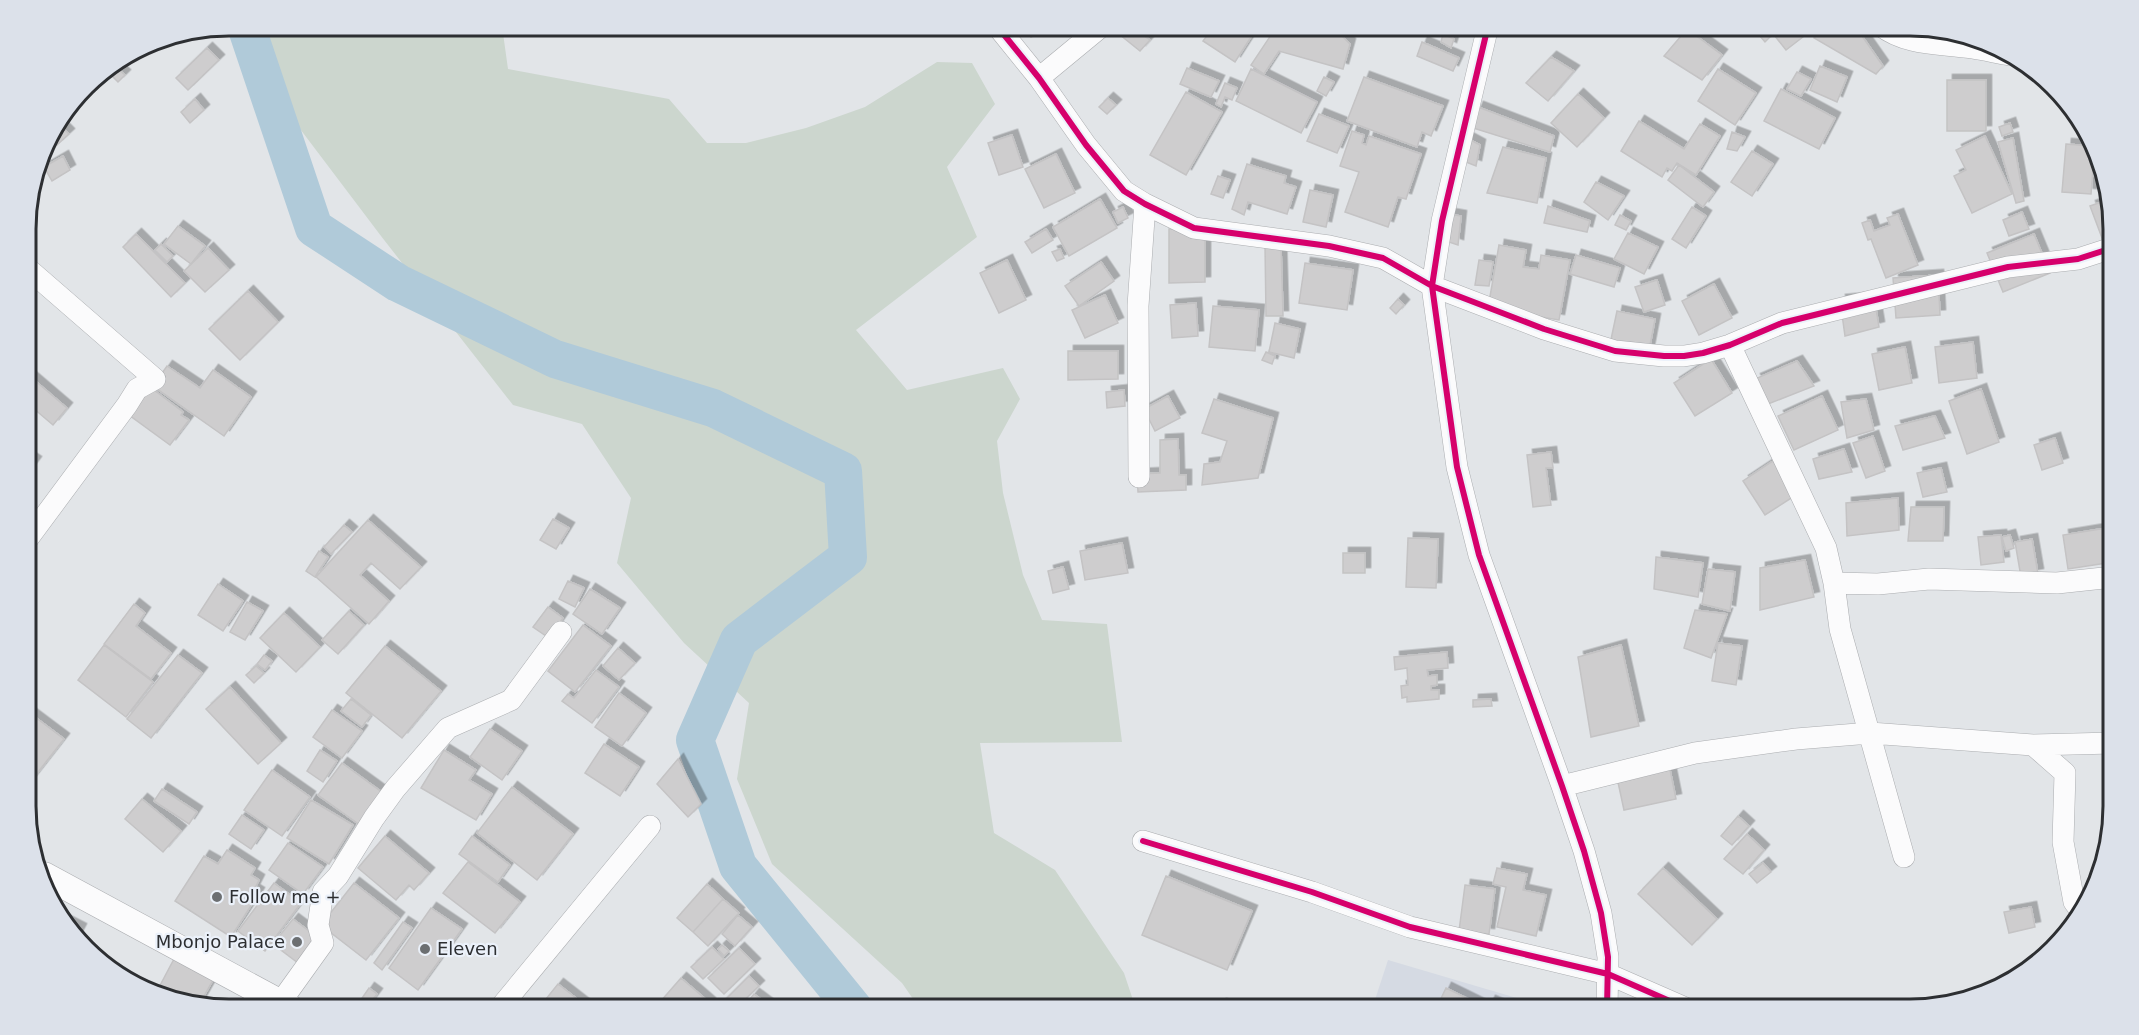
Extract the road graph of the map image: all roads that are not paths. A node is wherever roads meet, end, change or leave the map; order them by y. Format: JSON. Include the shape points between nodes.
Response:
{"nodes":[{"id":1,"x":1006,"y":36,"type":"edge"},
{"id":2,"x":1090,"y":36,"type":"edge"},
{"id":3,"x":1486,"y":36,"type":"edge"},
{"id":4,"x":1899,"y":36,"type":"edge"},
{"id":5,"x":1978,"y":49,"type":"edge"},
{"id":6,"x":1039,"y":78,"type":"junction"},
{"id":7,"x":1146,"y":204,"type":"junction"},
{"id":8,"x":2103,"y":251,"type":"edge"},
{"id":9,"x":36,"y":276,"type":"edge"},
{"id":10,"x":1432,"y":286,"type":"junction"},
{"id":11,"x":1730,"y":345,"type":"junction"},
{"id":12,"x":1139,"y":477,"type":"dead end"},
{"id":13,"x":36,"y":528,"type":"edge"},
{"id":14,"x":2103,"y":578,"type":"edge"},
{"id":15,"x":1834,"y":584,"type":"junction"},
{"id":16,"x":561,"y":632,"type":"dead end"},
{"id":17,"x":1870,"y":733,"type":"junction"},
{"id":18,"x":2103,"y":743,"type":"edge"},
{"id":19,"x":2033,"y":745,"type":"junction"},
{"id":20,"x":1562,"y":786,"type":"junction"},
{"id":21,"x":650,"y":826,"type":"dead end"},
{"id":22,"x":1143,"y":841,"type":"dead end"},
{"id":23,"x":1904,"y":857,"type":"dead end"},
{"id":24,"x":51,"y":879,"type":"edge"},
{"id":25,"x":2076,"y":904,"type":"edge"},
{"id":26,"x":1608,"y":974,"type":"junction"},
{"id":27,"x":273,"y":999,"type":"edge"},
{"id":28,"x":290,"y":999,"type":"edge"},
{"id":29,"x":508,"y":999,"type":"edge"},
{"id":30,"x":1607,"y":999,"type":"edge"},
{"id":31,"x":1665,"y":999,"type":"edge"}],
"edges":[{"from":1,"to":6,"type":"street"},
{"from":2,"to":6,"type":"street"},
{"from":3,"to":10,"type":"street","via":[[1442,221]]},
{"from":4,"to":5,"type":"street","via":[[1916,42]]},
{"from":6,"to":7,"type":"street","via":[[1086,145],[1125,191]]},
{"from":7,"to":10,"type":"street","via":[[1194,228],[1329,246],[1383,258]]},
{"from":7,"to":12,"type":"street","via":[[1138,306]]},
{"from":8,"to":11,"type":"street","via":[[2078,258],[2008,267],[1782,323]]},
{"from":9,"to":13,"type":"street","via":[[155,379],[137,389]]},
{"from":10,"to":11,"type":"street","via":[[1544,329],[1615,351],[1684,356]]},
{"from":10,"to":20,"type":"street","via":[[1457,467],[1479,555]]},
{"from":11,"to":15,"type":"street","via":[[1826,548]]},
{"from":14,"to":15,"type":"street","via":[[2057,583],[1929,579]]},
{"from":15,"to":17,"type":"street","via":[[1840,629]]},
{"from":16,"to":28,"type":"street","via":[[511,700],[447,728],[395,789],[338,876],[323,892],[318,925],[323,943]]},
{"from":17,"to":19,"type":"street"},
{"from":17,"to":20,"type":"street","via":[[1695,753]]},
{"from":17,"to":23,"type":"street"},
{"from":18,"to":19,"type":"street"},
{"from":19,"to":25,"type":"street","via":[[2066,773],[2063,842]]},
{"from":20,"to":26,"type":"street","via":[[1601,913]]},
{"from":21,"to":29,"type":"street"},
{"from":22,"to":26,"type":"street","via":[[1312,892],[1410,927]]},
{"from":24,"to":27,"type":"street"},
{"from":26,"to":30,"type":"street"},
{"from":26,"to":31,"type":"street"}]}
